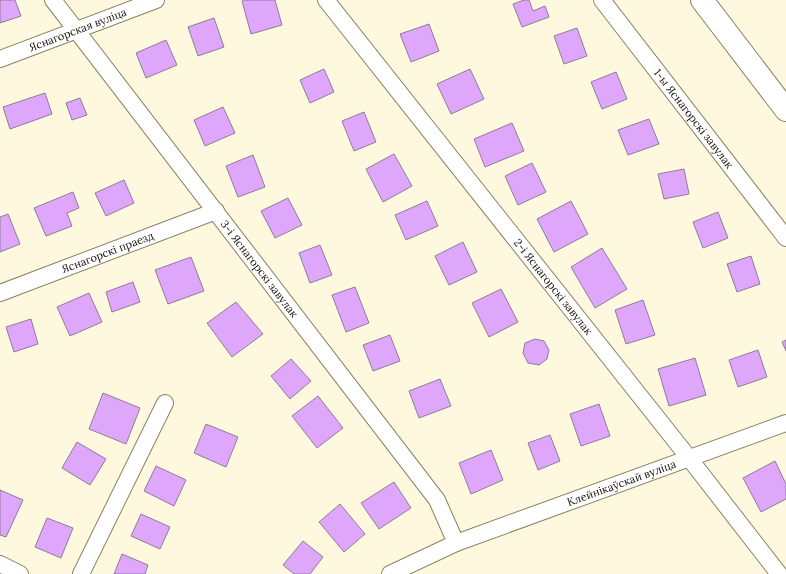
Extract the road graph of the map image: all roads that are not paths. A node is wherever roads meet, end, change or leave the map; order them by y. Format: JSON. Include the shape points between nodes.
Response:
{"nodes":[{"id":1,"x":53,"y":0,"type":"edge"},
{"id":2,"x":156,"y":0,"type":"edge"},
{"id":3,"x":326,"y":0,"type":"edge"},
{"id":4,"x":602,"y":0,"type":"edge"},
{"id":5,"x":702,"y":0,"type":"edge"},
{"id":6,"x":77,"y":30,"type":"junction"},
{"id":7,"x":0,"y":59,"type":"edge"},
{"id":8,"x":786,"y":110,"type":"edge"},
{"id":9,"x":216,"y":211,"type":"junction"},
{"id":10,"x":786,"y":238,"type":"edge"},
{"id":11,"x":0,"y":293,"type":"edge"},
{"id":12,"x":165,"y":403,"type":"dead end"},
{"id":13,"x":786,"y":423,"type":"edge"},
{"id":14,"x":689,"y":458,"type":"junction"},
{"id":15,"x":456,"y":543,"type":"junction"},
{"id":16,"x":0,"y":564,"type":"edge"},
{"id":17,"x":20,"y":574,"type":"edge"},
{"id":18,"x":81,"y":574,"type":"edge"},
{"id":19,"x":390,"y":574,"type":"edge"},
{"id":20,"x":779,"y":574,"type":"edge"}],
"edges":[{"from":1,"to":6,"type":"street","name":"3-і Яснагорскі завулак"},
{"from":2,"to":6,"type":"street","name":"Яснагорская вуліца"},
{"from":3,"to":14,"type":"street","name":"2-і Яснагорскі завулак"},
{"from":4,"to":10,"type":"street","name":"1-ы Яснагорскі завулак"},
{"from":5,"to":8,"type":"main road"},
{"from":6,"to":7,"type":"street","name":"Яснагорская вуліца"},
{"from":6,"to":9,"type":"street","name":"3-і Яснагорскі завулак"},
{"from":9,"to":11,"type":"street","name":"Яснагорскі праезд"},
{"from":9,"to":15,"type":"street","name":"3-і Яснагорскі завулак","via":[[438,500]]},
{"from":12,"to":18,"type":"street"},
{"from":13,"to":14,"type":"street","name":"Клейнікаўскай вуліца"},
{"from":14,"to":15,"type":"street","name":"Клейнікаўскай вуліца"},
{"from":14,"to":20,"type":"street","name":"2-і Яснагорскі завулак"},
{"from":15,"to":19,"type":"street","name":"Клейнікаўскай вуліца"},
{"from":16,"to":17,"type":"street"}]}
